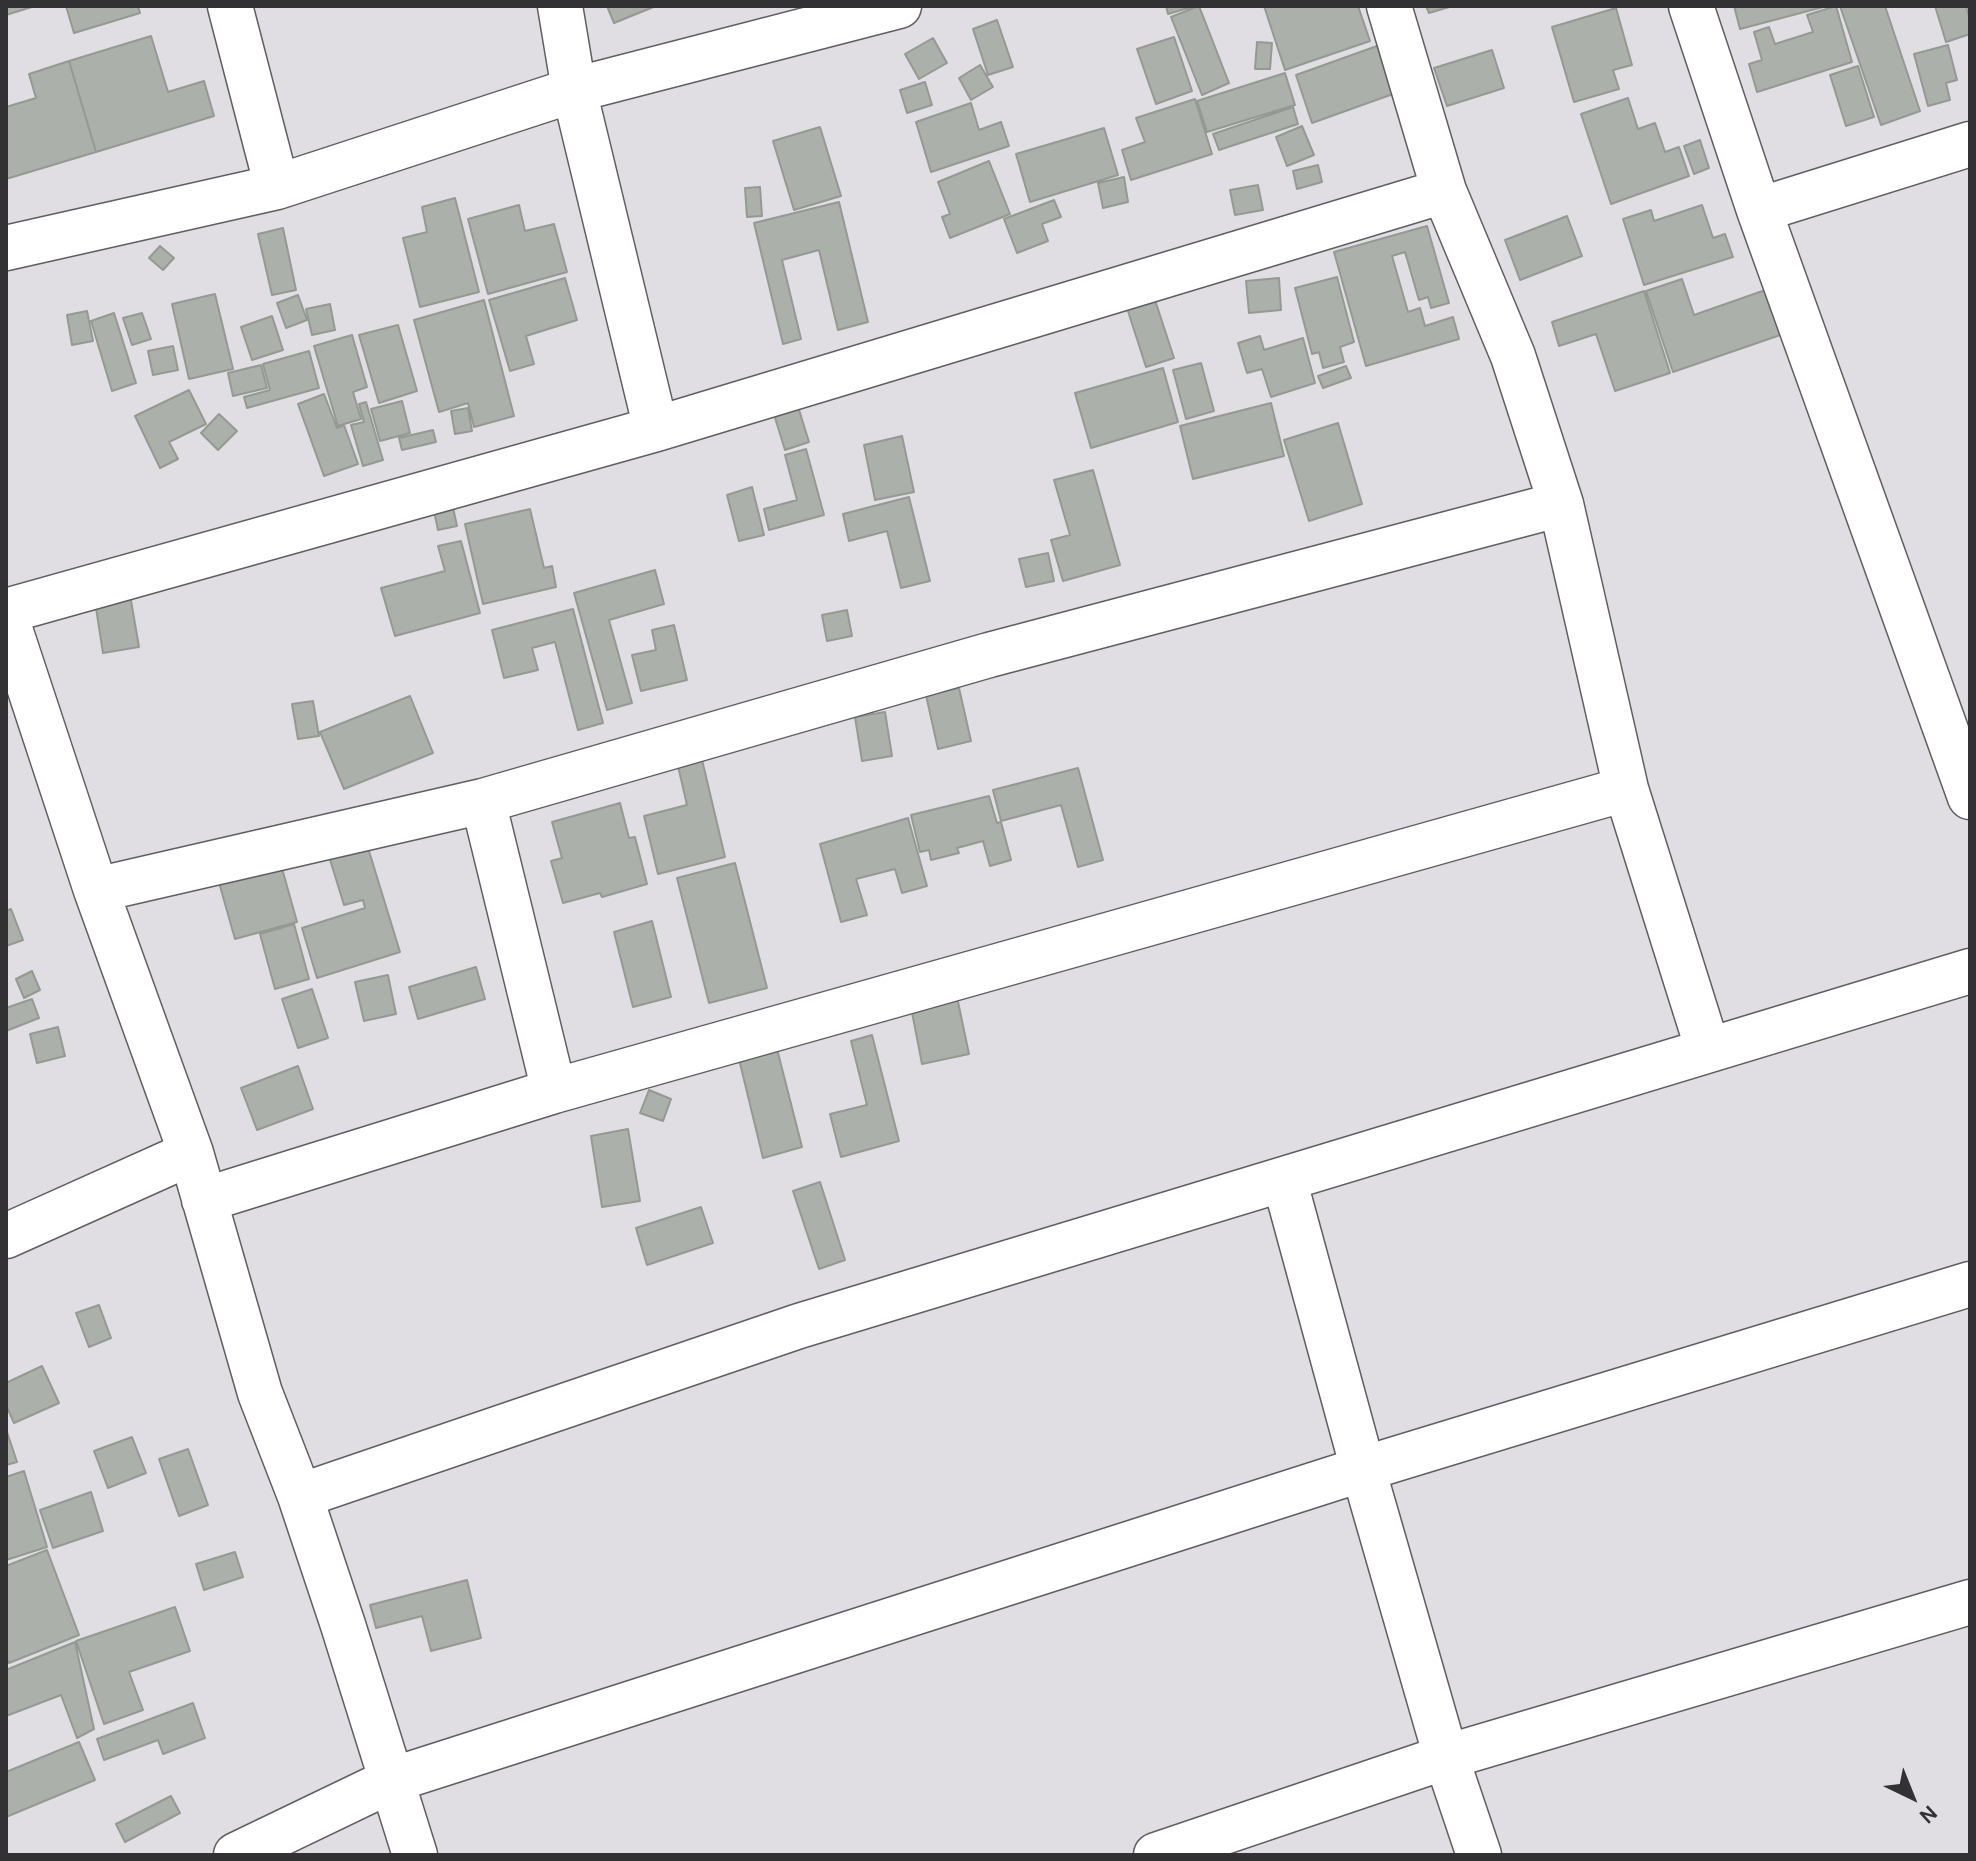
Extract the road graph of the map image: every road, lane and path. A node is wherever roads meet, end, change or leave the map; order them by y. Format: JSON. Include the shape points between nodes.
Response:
{"nodes":[{"id":1,"x":230,"y":6,"type":"edge"},
{"id":2,"x":560,"y":6,"type":"edge"},
{"id":3,"x":1389,"y":6,"type":"edge"},
{"id":4,"x":1691,"y":6,"type":"edge"},
{"id":5,"x":881,"y":8,"type":"edge"},
{"id":6,"x":574,"y":90,"type":"junction"},
{"id":7,"x":1970,"y":144,"type":"edge"},
{"id":8,"x":277,"y":187,"type":"junction"},
{"id":9,"x":1444,"y":191,"type":"junction"},
{"id":10,"x":1759,"y":210,"type":"junction"},
{"id":11,"x":6,"y":248,"type":"edge"},
{"id":12,"x":656,"y":429,"type":"junction"},
{"id":13,"x":1561,"y":504,"type":"junction"},
{"id":14,"x":6,"y":614,"type":"edge"},
{"id":15,"x":1626,"y":789,"type":"junction"},
{"id":16,"x":1970,"y":797,"type":"edge"},
{"id":17,"x":483,"y":801,"type":"junction"},
{"id":18,"x":96,"y":890,"type":"junction"},
{"id":19,"x":1970,"y":971,"type":"edge"},
{"id":20,"x":1708,"y":1050,"type":"junction"},
{"id":21,"x":554,"y":1091,"type":"junction"},
{"id":22,"x":191,"y":1153,"type":"junction"},
{"id":23,"x":1284,"y":1179,"type":"junction"},
{"id":24,"x":204,"y":1200,"type":"junction"},
{"id":25,"x":6,"y":1236,"type":"edge"},
{"id":26,"x":1970,"y":1284,"type":"edge"},
{"id":27,"x":1363,"y":1469,"type":"junction"},
{"id":28,"x":300,"y":1496,"type":"junction"},
{"id":29,"x":1970,"y":1602,"type":"edge"},
{"id":30,"x":1446,"y":1757,"type":"junction"},
{"id":31,"x":392,"y":1780,"type":"junction"},
{"id":32,"x":236,"y":1855,"type":"edge"},
{"id":33,"x":415,"y":1855,"type":"edge"},
{"id":34,"x":1156,"y":1855,"type":"edge"},
{"id":35,"x":1479,"y":1855,"type":"edge"}],
"edges":[{"from":1,"to":8,"type":"street"},
{"from":2,"to":6,"type":"street"},
{"from":3,"to":9,"type":"street"},
{"from":4,"to":10,"type":"street"},
{"from":5,"to":6,"type":"street"},
{"from":6,"to":8,"type":"street"},
{"from":6,"to":12,"type":"street"},
{"from":7,"to":10,"type":"street"},
{"from":8,"to":11,"type":"street"},
{"from":9,"to":12,"type":"street"},
{"from":9,"to":13,"type":"street","via":[[1513,356]]},
{"from":10,"to":16,"type":"street"},
{"from":12,"to":14,"type":"street"},
{"from":13,"to":15,"type":"street"},
{"from":13,"to":17,"type":"street","via":[[989,655]]},
{"from":14,"to":18,"type":"street"},
{"from":15,"to":20,"type":"street"},
{"from":15,"to":21,"type":"street"},
{"from":17,"to":18,"type":"street"},
{"from":17,"to":21,"type":"street"},
{"from":18,"to":22,"type":"street"},
{"from":19,"to":20,"type":"street"},
{"from":20,"to":23,"type":"street"},
{"from":21,"to":24,"type":"street"},
{"from":22,"to":24,"type":"street"},
{"from":22,"to":25,"type":"street"},
{"from":23,"to":27,"type":"street"},
{"from":23,"to":28,"type":"street","via":[[799,1326]]},
{"from":24,"to":28,"type":"street","via":[[260,1393]]},
{"from":26,"to":27,"type":"street"},
{"from":27,"to":30,"type":"street"},
{"from":27,"to":31,"type":"street"},
{"from":28,"to":31,"type":"street"},
{"from":29,"to":30,"type":"street"},
{"from":30,"to":34,"type":"street"},
{"from":30,"to":35,"type":"street"},
{"from":31,"to":32,"type":"street"},
{"from":31,"to":33,"type":"street"}]}
